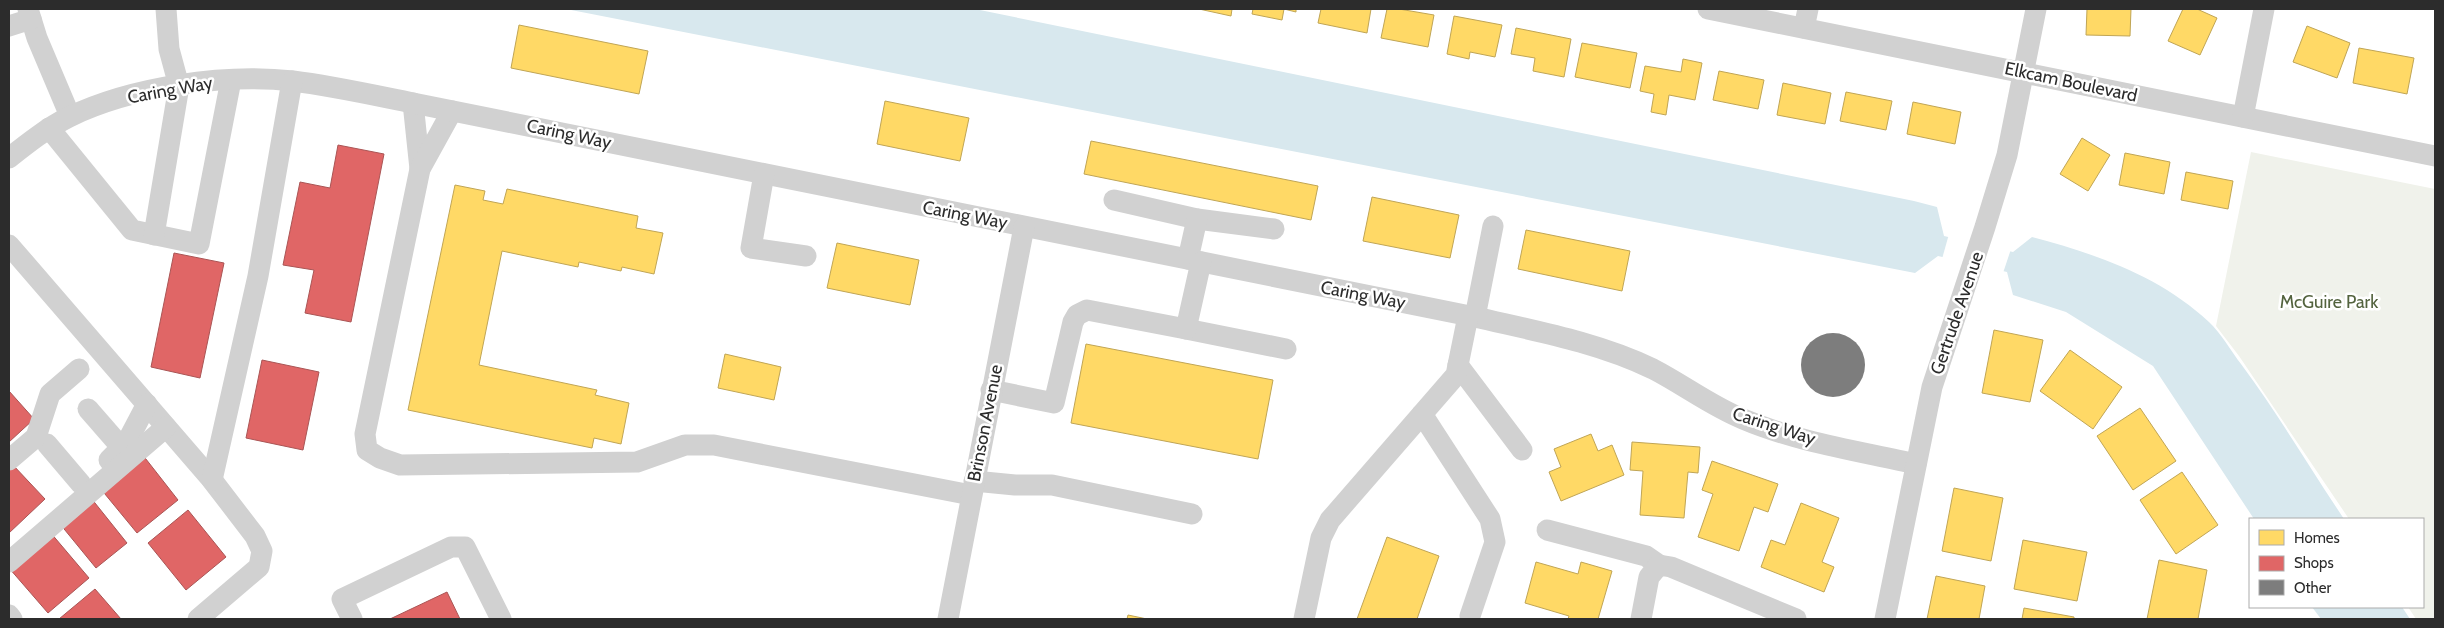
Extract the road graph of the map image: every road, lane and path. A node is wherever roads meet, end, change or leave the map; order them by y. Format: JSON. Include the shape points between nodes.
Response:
{"nodes":[{"id":1,"x":166,"y":9,"type":"edge"},
{"id":2,"x":1708,"y":9,"type":"edge"},
{"id":3,"x":2036,"y":9,"type":"edge"},
{"id":4,"x":2264,"y":9,"type":"edge"},
{"id":5,"x":30,"y":14,"type":"edge"},
{"id":6,"x":1806,"y":18,"type":"edge"},
{"id":7,"x":9,"y":26,"type":"edge"},
{"id":8,"x":2023,"y":72,"type":"junction"},
{"id":9,"x":231,"y":80,"type":"junction"},
{"id":10,"x":292,"y":81,"type":"junction"},
{"id":11,"x":179,"y":86,"type":"junction"},
{"id":12,"x":413,"y":102,"type":"junction"},
{"id":13,"x":452,"y":110,"type":"junction"},
{"id":14,"x":70,"y":116,"type":"junction"},
{"id":15,"x":2243,"y":117,"type":"junction"},
{"id":16,"x":49,"y":128,"type":"junction"},
{"id":17,"x":2435,"y":156,"type":"edge"},
{"id":18,"x":9,"y":158,"type":"edge"},
{"id":19,"x":420,"y":169,"type":"junction"},
{"id":20,"x":764,"y":174,"type":"junction"},
{"id":21,"x":1114,"y":200,"type":"dead end"},
{"id":22,"x":1197,"y":218,"type":"junction"},
{"id":23,"x":1492,"y":226,"type":"dead end"},
{"id":24,"x":1024,"y":227,"type":"junction"},
{"id":25,"x":1274,"y":229,"type":"dead end"},
{"id":26,"x":154,"y":235,"type":"junction"},
{"id":27,"x":9,"y":245,"type":"edge"},
{"id":28,"x":806,"y":256,"type":"dead end"},
{"id":29,"x":1194,"y":261,"type":"junction"},
{"id":30,"x":1471,"y":316,"type":"junction"},
{"id":31,"x":1186,"y":329,"type":"junction"},
{"id":32,"x":1286,"y":350,"type":"dead end"},
{"id":33,"x":1458,"y":365,"type":"junction"},
{"id":34,"x":79,"y":369,"type":"dead end"},
{"id":35,"x":992,"y":390,"type":"junction"},
{"id":36,"x":147,"y":404,"type":"junction"},
{"id":37,"x":88,"y":409,"type":"dead end"},
{"id":38,"x":1422,"y":414,"type":"junction"},
{"id":39,"x":166,"y":427,"type":"junction"},
{"id":40,"x":47,"y":444,"type":"dead end"},
{"id":41,"x":122,"y":448,"type":"junction"},
{"id":42,"x":1522,"y":450,"type":"dead end"},
{"id":43,"x":9,"y":460,"type":"edge"},
{"id":44,"x":1916,"y":464,"type":"junction"},
{"id":45,"x":212,"y":480,"type":"junction"},
{"id":46,"x":81,"y":484,"type":"junction"},
{"id":47,"x":973,"y":488,"type":"junction"},
{"id":48,"x":1192,"y":514,"type":"dead end"},
{"id":49,"x":1547,"y":530,"type":"dead end"},
{"id":50,"x":9,"y":544,"type":"edge"},
{"id":51,"x":9,"y":562,"type":"edge"},
{"id":52,"x":1659,"y":565,"type":"junction"},
{"id":53,"x":9,"y":615,"type":"edge"},
{"id":54,"x":1470,"y":616,"type":"dead end"},
{"id":55,"x":12,"y":619,"type":"edge"},
{"id":56,"x":198,"y":619,"type":"edge"},
{"id":57,"x":352,"y":619,"type":"edge"},
{"id":58,"x":501,"y":619,"type":"edge"},
{"id":59,"x":948,"y":619,"type":"edge"},
{"id":60,"x":1304,"y":619,"type":"edge"},
{"id":61,"x":1641,"y":619,"type":"edge"},
{"id":62,"x":1796,"y":619,"type":"edge"},
{"id":63,"x":1885,"y":619,"type":"edge"}],
"edges":[{"from":1,"to":11,"type":"street","via":[[169,50]]},
{"from":2,"to":6,"type":"street","name":"Elkcam Boulevard"},
{"from":3,"to":8,"type":"street","name":"Gertrude Avenue"},
{"from":4,"to":15,"type":"street"},
{"from":5,"to":7,"type":"street"},
{"from":5,"to":14,"type":"street"},
{"from":6,"to":8,"type":"street","name":"Elkcam Boulevard"},
{"from":8,"to":15,"type":"street","name":"Elkcam Boulevard"},
{"from":8,"to":44,"type":"street","name":"Gertrude Avenue","via":[[2007,155],[1940,358]]},
{"from":9,"to":10,"type":"street","name":"Caring Way"},
{"from":9,"to":11,"type":"street","name":"Caring Way"},
{"from":9,"to":26,"type":"street","via":[[199,244]]},
{"from":10,"to":12,"type":"street","name":"Caring Way"},
{"from":10,"to":45,"type":"street","via":[[258,276]]},
{"from":11,"to":14,"type":"street","name":"Caring Way","via":[[115,100]]},
{"from":11,"to":26,"type":"street"},
{"from":12,"to":13,"type":"street","name":"Caring Way"},
{"from":12,"to":19,"type":"street"},
{"from":13,"to":19,"type":"street"},
{"from":13,"to":20,"type":"street","name":"Caring Way"},
{"from":14,"to":16,"type":"street","name":"Caring Way"},
{"from":15,"to":17,"type":"street","name":"Elkcam Boulevard"},
{"from":16,"to":18,"type":"street","name":"Caring Way"},
{"from":16,"to":26,"type":"street","via":[[132,230]]},
{"from":19,"to":47,"type":"street","via":[[365,434],[367,450],[380,458],[400,465],[637,462],[685,445],[714,445]]},
{"from":20,"to":24,"type":"street","name":"Caring Way"},
{"from":20,"to":28,"type":"street","via":[[751,248]]},
{"from":21,"to":22,"type":"street"},
{"from":22,"to":25,"type":"street"},
{"from":22,"to":29,"type":"street"},
{"from":23,"to":30,"type":"street"},
{"from":24,"to":29,"type":"street","name":"Caring Way"},
{"from":24,"to":35,"type":"street","name":"Brinson Avenue"},
{"from":27,"to":36,"type":"street"},
{"from":29,"to":30,"type":"street","name":"Caring Way"},
{"from":29,"to":31,"type":"street"},
{"from":30,"to":33,"type":"street"},
{"from":30,"to":44,"type":"street","name":"Caring Way","via":[[1572,339],[1608,351],[1654,370],[1743,419],[1782,433]]},
{"from":31,"to":32,"type":"street"},
{"from":31,"to":35,"type":"street","via":[[1087,310],[1072,322],[1054,403]]},
{"from":33,"to":38,"type":"street","via":[[1456,375]]},
{"from":33,"to":42,"type":"street"},
{"from":34,"to":43,"type":"street","via":[[50,394],[36,437]]},
{"from":35,"to":47,"type":"street","name":"Brinson Avenue"},
{"from":36,"to":39,"type":"street"},
{"from":36,"to":41,"type":"street"},
{"from":37,"to":41,"type":"street"},
{"from":38,"to":54,"type":"street","via":[[1490,520],[1495,542]]},
{"from":38,"to":60,"type":"street","via":[[1330,520],[1321,538]]},
{"from":39,"to":45,"type":"street"},
{"from":39,"to":51,"type":"street"},
{"from":40,"to":46,"type":"street"},
{"from":41,"to":46,"type":"street"},
{"from":44,"to":63,"type":"street","name":"Gertrude Avenue"},
{"from":45,"to":56,"type":"street","via":[[255,536],[262,551],[259,567]]},
{"from":46,"to":50,"type":"street"},
{"from":47,"to":48,"type":"street","via":[[1052,485]]},
{"from":47,"to":59,"type":"street","name":"Brinson Avenue"},
{"from":49,"to":52,"type":"street","via":[[1646,556]]},
{"from":52,"to":61,"type":"street","via":[[1649,577]]},
{"from":52,"to":62,"type":"street","via":[[1671,567]]},
{"from":53,"to":55,"type":"street"},
{"from":57,"to":58,"type":"street","via":[[342,599],[451,547],[465,547]]}]}
